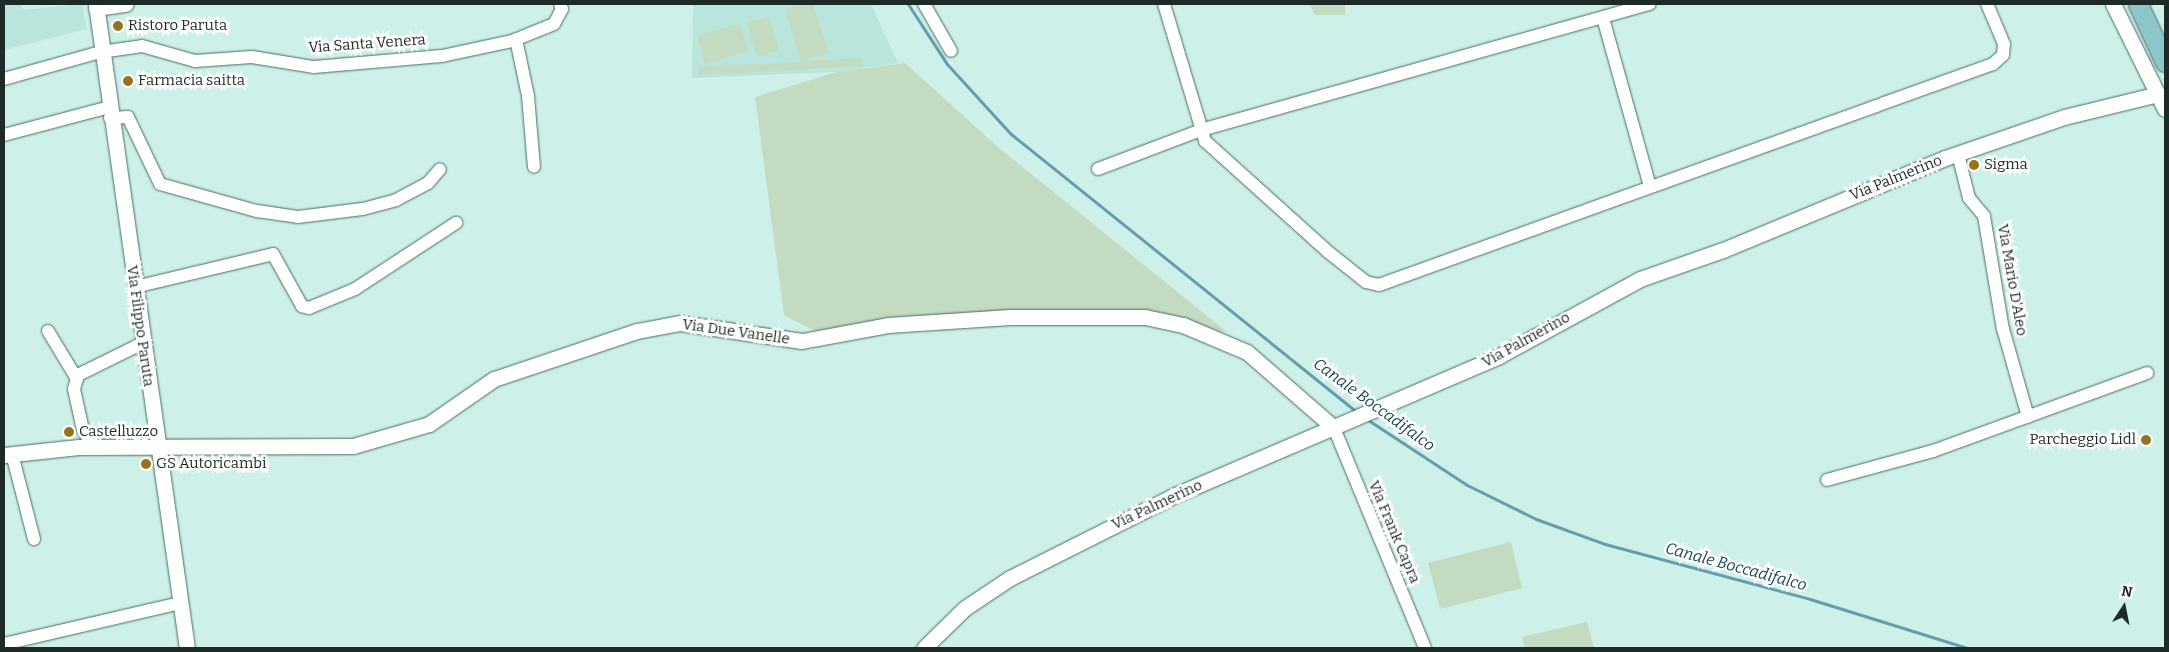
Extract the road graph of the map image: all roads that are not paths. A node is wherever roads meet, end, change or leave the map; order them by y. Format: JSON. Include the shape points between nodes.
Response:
{"nodes":[{"id":1,"x":123,"y":4,"type":"edge"},
{"id":2,"x":560,"y":4,"type":"edge"},
{"id":3,"x":924,"y":4,"type":"edge"},
{"id":4,"x":1164,"y":4,"type":"edge"},
{"id":5,"x":1650,"y":4,"type":"edge"},
{"id":6,"x":1987,"y":4,"type":"edge"},
{"id":7,"x":2114,"y":4,"type":"edge"},
{"id":8,"x":2138,"y":4,"type":"edge"},
{"id":9,"x":96,"y":6,"type":"edge"},
{"id":10,"x":1603,"y":18,"type":"junction"},
{"id":11,"x":516,"y":39,"type":"junction"},
{"id":12,"x":951,"y":51,"type":"dead end"},
{"id":13,"x":101,"y":52,"type":"junction"},
{"id":14,"x":2165,"y":62,"type":"edge"},
{"id":15,"x":4,"y":79,"type":"edge"},
{"id":16,"x":2158,"y":94,"type":"junction"},
{"id":17,"x":2165,"y":109,"type":"edge"},
{"id":18,"x":109,"y":113,"type":"junction"},
{"id":19,"x":1201,"y":130,"type":"junction"},
{"id":20,"x":4,"y":135,"type":"edge"},
{"id":21,"x":1958,"y":154,"type":"junction"},
{"id":22,"x":534,"y":167,"type":"dead end"},
{"id":23,"x":440,"y":169,"type":"dead end"},
{"id":24,"x":1098,"y":169,"type":"dead end"},
{"id":25,"x":1650,"y":186,"type":"junction"},
{"id":26,"x":456,"y":223,"type":"dead end"},
{"id":27,"x":135,"y":287,"type":"junction"},
{"id":28,"x":48,"y":331,"type":"dead end"},
{"id":29,"x":143,"y":343,"type":"junction"},
{"id":30,"x":2147,"y":373,"type":"dead end"},
{"id":31,"x":77,"y":379,"type":"junction"},
{"id":32,"x":2028,"y":418,"type":"junction"},
{"id":33,"x":1334,"y":428,"type":"junction"},
{"id":34,"x":93,"y":447,"type":"junction"},
{"id":35,"x":158,"y":447,"type":"junction"},
{"id":36,"x":8,"y":455,"type":"edge"},
{"id":37,"x":1827,"y":480,"type":"dead end"},
{"id":38,"x":34,"y":539,"type":"dead end"},
{"id":39,"x":180,"y":603,"type":"junction"},
{"id":40,"x":4,"y":644,"type":"edge"},
{"id":41,"x":187,"y":648,"type":"edge"},
{"id":42,"x":924,"y":648,"type":"edge"},
{"id":43,"x":1424,"y":648,"type":"edge"}],
"edges":[{"from":1,"to":9,"type":"street"},
{"from":2,"to":11,"type":"street","name":"Via Santa Venera","via":[[562,9],[554,24]]},
{"from":3,"to":12,"type":"street"},
{"from":4,"to":19,"type":"street"},
{"from":5,"to":10,"type":"street"},
{"from":6,"to":25,"type":"street","via":[[2004,44],[2003,55],[1993,64]]},
{"from":7,"to":16,"type":"street"},
{"from":8,"to":14,"type":"main road"},
{"from":9,"to":13,"type":"street","name":"Via Filippo Paruta"},
{"from":10,"to":19,"type":"street"},
{"from":10,"to":25,"type":"street"},
{"from":11,"to":13,"type":"street","name":"Via Santa Venera","via":[[442,56],[314,67],[252,57],[195,61],[142,46]]},
{"from":11,"to":22,"type":"street","via":[[528,96]]},
{"from":13,"to":15,"type":"street","name":"Via Santa Venera"},
{"from":13,"to":18,"type":"street","name":"Via Filippo Paruta"},
{"from":16,"to":17,"type":"street"},
{"from":16,"to":21,"type":"street","name":"Via Palmerino","via":[[2064,117]]},
{"from":18,"to":20,"type":"street"},
{"from":18,"to":23,"type":"street","via":[[128,117],[160,184],[257,211],[298,217],[363,209],[396,200],[428,183]]},
{"from":18,"to":27,"type":"street","name":"Via Filippo Paruta"},
{"from":19,"to":24,"type":"street"},
{"from":19,"to":25,"type":"street","via":[[1205,141],[1327,251],[1366,282],[1379,285]]},
{"from":21,"to":32,"type":"street","name":"Via Mario D'Aleo","via":[[1969,198],[1984,216],[2003,329]]},
{"from":21,"to":33,"type":"street","name":"Via Palmerino","via":[[1722,250],[1640,279],[1499,356]]},
{"from":26,"to":27,"type":"street","via":[[355,289],[309,308],[302,306],[273,254]]},
{"from":27,"to":29,"type":"street","name":"Via Filippo Paruta"},
{"from":28,"to":31,"type":"street"},
{"from":29,"to":31,"type":"street"},
{"from":29,"to":35,"type":"street","name":"Via Filippo Paruta"},
{"from":30,"to":32,"type":"street"},
{"from":31,"to":34,"type":"street","via":[[74,388],[83,430]]},
{"from":32,"to":37,"type":"street","via":[[1933,451]]},
{"from":33,"to":35,"type":"street","name":"Via Due Vanelle","via":[[1247,352],[1183,325],[1145,318],[1010,317],[875,326],[802,341],[680,323],[637,331],[494,379],[429,424],[354,446],[310,450]]},
{"from":33,"to":42,"type":"street","name":"Via Palmerino","via":[[1173,496],[1010,578],[965,608]]},
{"from":33,"to":43,"type":"street","name":"Via Frank Capra"},
{"from":34,"to":35,"type":"street","name":"Via Due Vanelle"},
{"from":34,"to":36,"type":"street","name":"Via Due Vanelle"},
{"from":35,"to":39,"type":"street","name":"Via Filippo Paruta"},
{"from":36,"to":38,"type":"street"},
{"from":39,"to":40,"type":"street"},
{"from":39,"to":41,"type":"street","name":"Via Filippo Paruta"}]}
